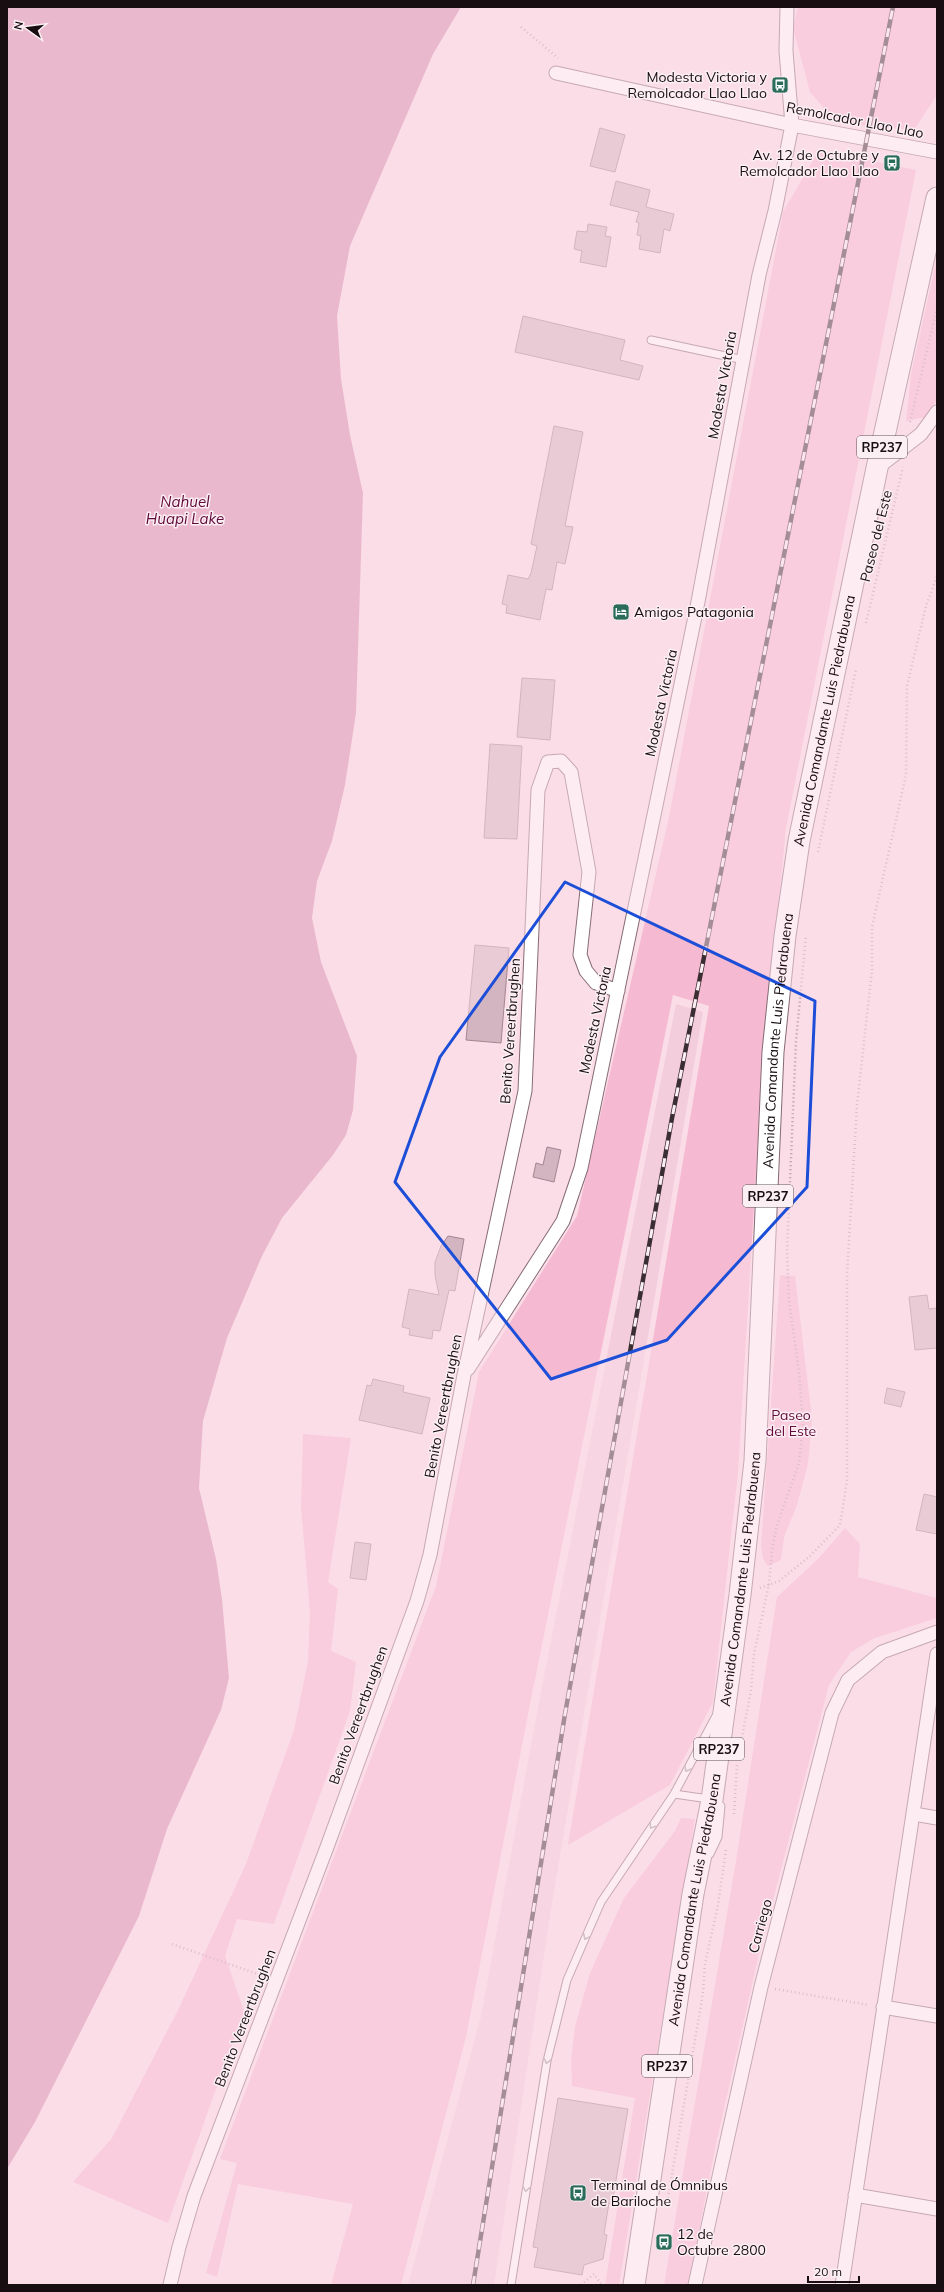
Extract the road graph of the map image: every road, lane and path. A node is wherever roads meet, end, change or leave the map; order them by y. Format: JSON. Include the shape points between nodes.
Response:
{"nodes":[{"id":1,"x":787,"y":7,"type":"edge"},
{"id":2,"x":521,"y":27,"type":"dead end"},
{"id":3,"x":564,"y":62,"type":"dead end"},
{"id":4,"x":556,"y":73,"type":"dead end"},
{"id":5,"x":792,"y":125,"type":"junction"},
{"id":6,"x":937,"y":152,"type":"edge"},
{"id":7,"x":937,"y":198,"type":"edge"},
{"id":8,"x":937,"y":308,"type":"edge"},
{"id":9,"x":651,"y":340,"type":"dead end"},
{"id":10,"x":744,"y":360,"type":"junction"},
{"id":11,"x":937,"y":412,"type":"edge"},
{"id":12,"x":907,"y":445,"type":"junction"},
{"id":13,"x":877,"y":468,"type":"junction"},
{"id":14,"x":937,"y":576,"type":"edge"},
{"id":15,"x":865,"y":625,"type":"dead end"},
{"id":16,"x":856,"y":667,"type":"dead end"},
{"id":17,"x":817,"y":855,"type":"dead end"},
{"id":18,"x":806,"y":930,"type":"dead end"},
{"id":19,"x":618,"y":991,"type":"junction"},
{"id":20,"x":464,"y":1375,"type":"junction"},
{"id":21,"x":769,"y":1584,"type":"junction"},
{"id":22,"x":740,"y":1595,"type":"junction"},
{"id":23,"x":937,"y":1632,"type":"edge"},
{"id":24,"x":937,"y":1654,"type":"edge"},
{"id":25,"x":726,"y":1698,"type":"junction"},
{"id":26,"x":740,"y":1746,"type":"dead end"},
{"id":27,"x":738,"y":1762,"type":"dead end"},
{"id":28,"x":674,"y":1794,"type":"junction"},
{"id":29,"x":712,"y":1800,"type":"junction"},
{"id":30,"x":914,"y":1814,"type":"junction"},
{"id":31,"x":733,"y":1816,"type":"dead end"},
{"id":32,"x":937,"y":1818,"type":"edge"},
{"id":33,"x":727,"y":1845,"type":"dead end"},
{"id":34,"x":172,"y":1944,"type":"dead end"},
{"id":35,"x":276,"y":1981,"type":"junction"},
{"id":36,"x":761,"y":1987,"type":"junction"},
{"id":37,"x":883,"y":2008,"type":"junction"},
{"id":38,"x":937,"y":2016,"type":"edge"},
{"id":39,"x":855,"y":2195,"type":"junction"},
{"id":40,"x":667,"y":2204,"type":"dead end"},
{"id":41,"x":937,"y":2209,"type":"edge"},
{"id":42,"x":170,"y":2285,"type":"edge"},
{"id":43,"x":511,"y":2285,"type":"edge"},
{"id":44,"x":581,"y":2285,"type":"edge"},
{"id":45,"x":602,"y":2285,"type":"edge"},
{"id":46,"x":634,"y":2285,"type":"edge"},
{"id":47,"x":695,"y":2285,"type":"edge"},
{"id":48,"x":842,"y":2285,"type":"edge"}],
"edges":[{"from":1,"to":5,"type":"street","name":"Modesta Victoria","via":[[786,51]]},
{"from":2,"to":3,"type":"path"},
{"from":4,"to":5,"type":"street","name":"Remolcador Llao Llao"},
{"from":5,"to":6,"type":"street","name":"Remolcador Llao Llao"},
{"from":5,"to":10,"type":"street","name":"Modesta Victoria","via":[[759,275]]},
{"from":7,"to":13,"type":"main road","name":"Avenida Comandante Luis Piedrabuena","number":"RP237"},
{"from":8,"to":12,"type":"path","name":"Paseo del Este","via":[[912,412]]},
{"from":9,"to":10,"type":"lane"},
{"from":10,"to":19,"type":"street","name":"Modesta Victoria","via":[[697,607]]},
{"from":11,"to":12,"type":"street","via":[[921,434]]},
{"from":12,"to":13,"type":"street"},
{"from":12,"to":15,"type":"path","name":"Paseo del Este"},
{"from":13,"to":22,"type":"main road","name":"Avenida Comandante Luis Piedrabuena","number":"RP237","via":[[799,841],[785,936],[773,1052],[755,1461]]},
{"from":14,"to":21,"type":"path","via":[[926,606],[907,686],[906,775],[872,927],[872,970],[857,1113],[848,1274],[847,1481],[840,1525],[809,1557],[779,1581]]},
{"from":16,"to":17,"type":"path"},
{"from":18,"to":21,"type":"path","via":[[796,1041],[787,1251],[789,1301],[803,1424],[799,1463],[776,1531]]},
{"from":19,"to":20,"type":"street","name":"Modesta Victoria","via":[[581,1168],[563,1221]]},
{"from":19,"to":20,"type":"street","name":"Benito Vereertbrughen","via":[[596,983],[586,971],[580,955],[589,872],[571,772],[561,761],[548,762],[538,790],[525,1091]]},
{"from":20,"to":35,"type":"street","name":"Benito Vereertbrughen","via":[[430,1555],[417,1601]]},
{"from":21,"to":22,"type":"path"},
{"from":21,"to":26,"type":"path","via":[[754,1654],[751,1691]]},
{"from":22,"to":25,"type":"main road","name":"Avenida Comandante Luis Piedrabuena","number":"RP237"},
{"from":23,"to":36,"type":"street","name":"Carriego","via":[[882,1652],[848,1680],[845,1686],[832,1713]]},
{"from":24,"to":30,"type":"street"},
{"from":25,"to":28,"type":"lane","one_way":true},
{"from":25,"to":29,"type":"main road","name":"Avenida Comandante Luis Piedrabuena","number":"RP237"},
{"from":27,"to":31,"type":"path"},
{"from":28,"to":29,"type":"lane"},
{"from":28,"to":43,"type":"lane","one_way":true,"via":[[601,1902],[567,1980],[546,2062]]},
{"from":29,"to":46,"type":"main road","name":"Avenida Comandante Luis Piedrabuena","number":"RP237","via":[[693,1894]]},
{"from":30,"to":32,"type":"street"},
{"from":30,"to":37,"type":"street"},
{"from":33,"to":40,"type":"path","via":[[718,1905],[705,1964],[703,1993]]},
{"from":34,"to":35,"type":"path"},
{"from":35,"to":42,"type":"street","name":"Benito Vereertbrughen","via":[[194,2196]]},
{"from":36,"to":37,"type":"path"},
{"from":36,"to":47,"type":"street","name":"Carriego"},
{"from":37,"to":38,"type":"street"},
{"from":37,"to":39,"type":"street"},
{"from":39,"to":41,"type":"street"},
{"from":39,"to":48,"type":"street"},
{"from":44,"to":45,"type":"path","via":[[594,2274]]}]}
